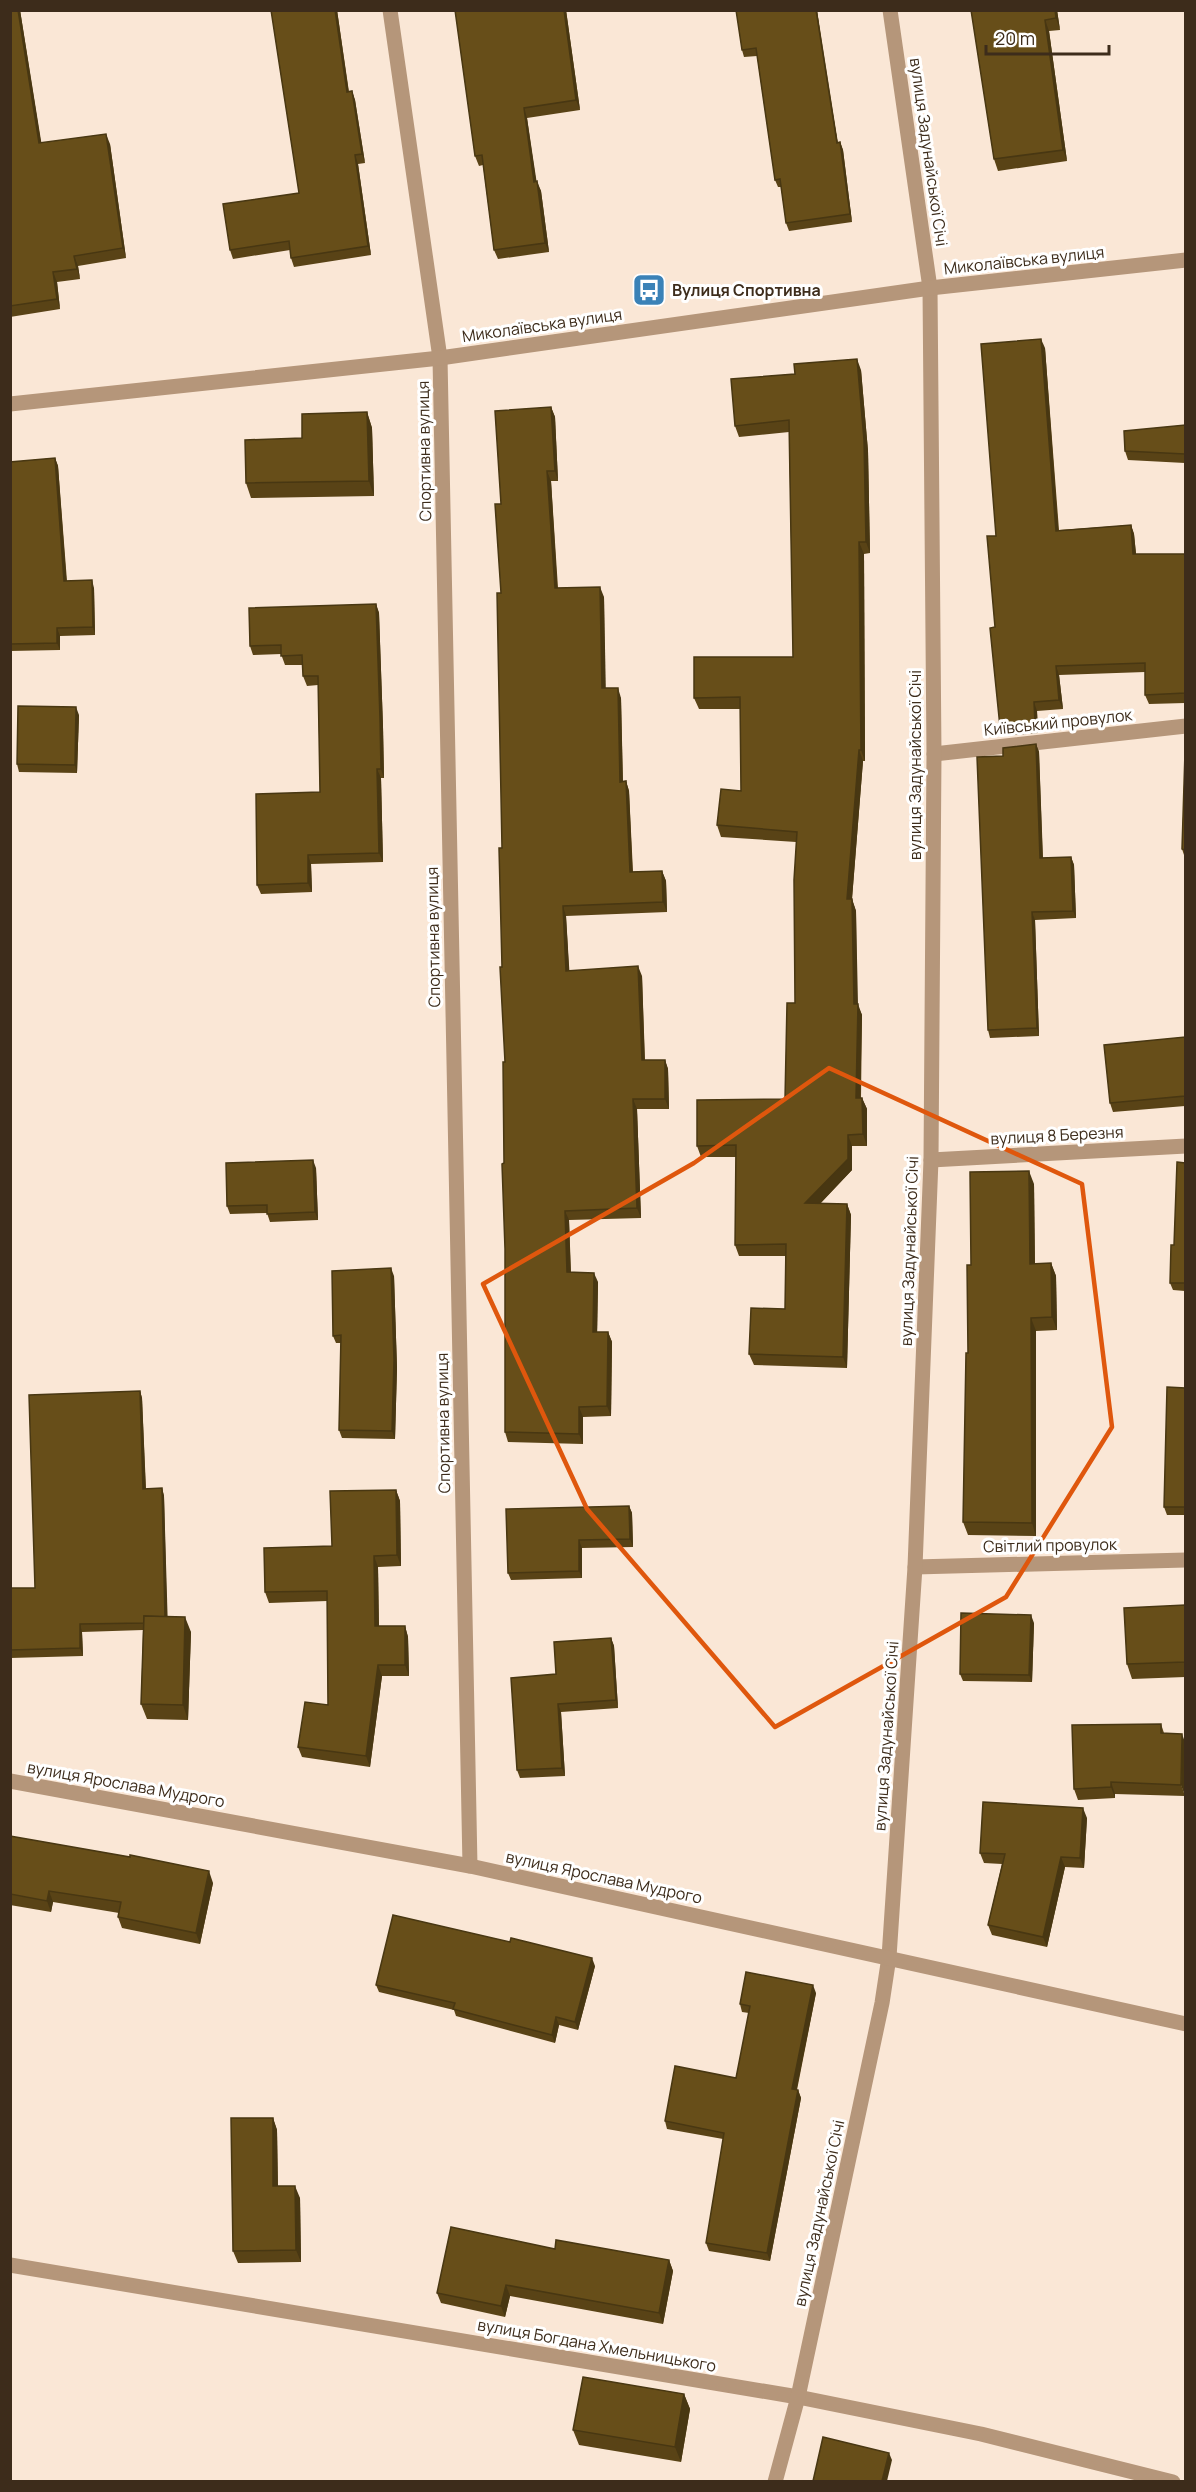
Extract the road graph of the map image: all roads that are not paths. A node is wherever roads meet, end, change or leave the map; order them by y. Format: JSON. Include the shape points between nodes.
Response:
{"nodes":[{"id":1,"x":390,"y":10,"type":"edge"},
{"id":2,"x":890,"y":10,"type":"edge"},
{"id":3,"x":1185,"y":260,"type":"edge"},
{"id":4,"x":930,"y":288,"type":"junction"},
{"id":5,"x":440,"y":358,"type":"junction"},
{"id":6,"x":10,"y":404,"type":"edge"},
{"id":7,"x":1185,"y":726,"type":"edge"},
{"id":8,"x":934,"y":754,"type":"junction"},
{"id":9,"x":1185,"y":1146,"type":"edge"},
{"id":10,"x":931,"y":1160,"type":"junction"},
{"id":11,"x":1185,"y":1560,"type":"edge"},
{"id":12,"x":915,"y":1567,"type":"junction"},
{"id":13,"x":10,"y":1780,"type":"edge"},
{"id":14,"x":470,"y":1866,"type":"junction"},
{"id":15,"x":889,"y":1958,"type":"junction"},
{"id":16,"x":1185,"y":2024,"type":"edge"},
{"id":17,"x":10,"y":2265,"type":"edge"},
{"id":18,"x":798,"y":2397,"type":"junction"},
{"id":19,"x":775,"y":2481,"type":"edge"},
{"id":20,"x":1173,"y":2481,"type":"edge"}],
"edges":[{"from":1,"to":5,"type":"street","name":"Спортивна вулиця"},
{"from":2,"to":4,"type":"street","name":"вулиця Задунайської Січі"},
{"from":3,"to":4,"type":"street","name":"Миколаївська вулиця"},
{"from":4,"to":5,"type":"street","name":"Миколаївська вулиця"},
{"from":4,"to":8,"type":"street","name":"вулиця Задунайської Січі"},
{"from":5,"to":6,"type":"street","name":"Миколаївська вулиця"},
{"from":5,"to":14,"type":"street","name":"Спортивна вулиця"},
{"from":7,"to":8,"type":"street","name":"Київський провулок"},
{"from":8,"to":10,"type":"street","name":"вулиця Задунайської Січі"},
{"from":9,"to":10,"type":"street","name":"вулиця 8 Березня"},
{"from":10,"to":12,"type":"street","name":"вулиця Задунайської Січі"},
{"from":11,"to":12,"type":"street","name":"Світлий провулок"},
{"from":12,"to":15,"type":"street","name":"вулиця Задунайської Січі"},
{"from":13,"to":14,"type":"street","name":"вулиця Ярослава Мудрого"},
{"from":14,"to":15,"type":"street","name":"вулиця Ярослава Мудрого"},
{"from":15,"to":16,"type":"street","name":"вулиця Ярослава Мудрого"},
{"from":15,"to":18,"type":"street","name":"вулиця Задунайської Січі"},
{"from":17,"to":18,"type":"street","name":"вулиця Богдана Хмельницького"},
{"from":18,"to":19,"type":"street","name":"вулиця Задунайської Січі"},
{"from":18,"to":20,"type":"street","name":"вулиця Богдана Хмельницького","via":[[981,2434]]}]}
